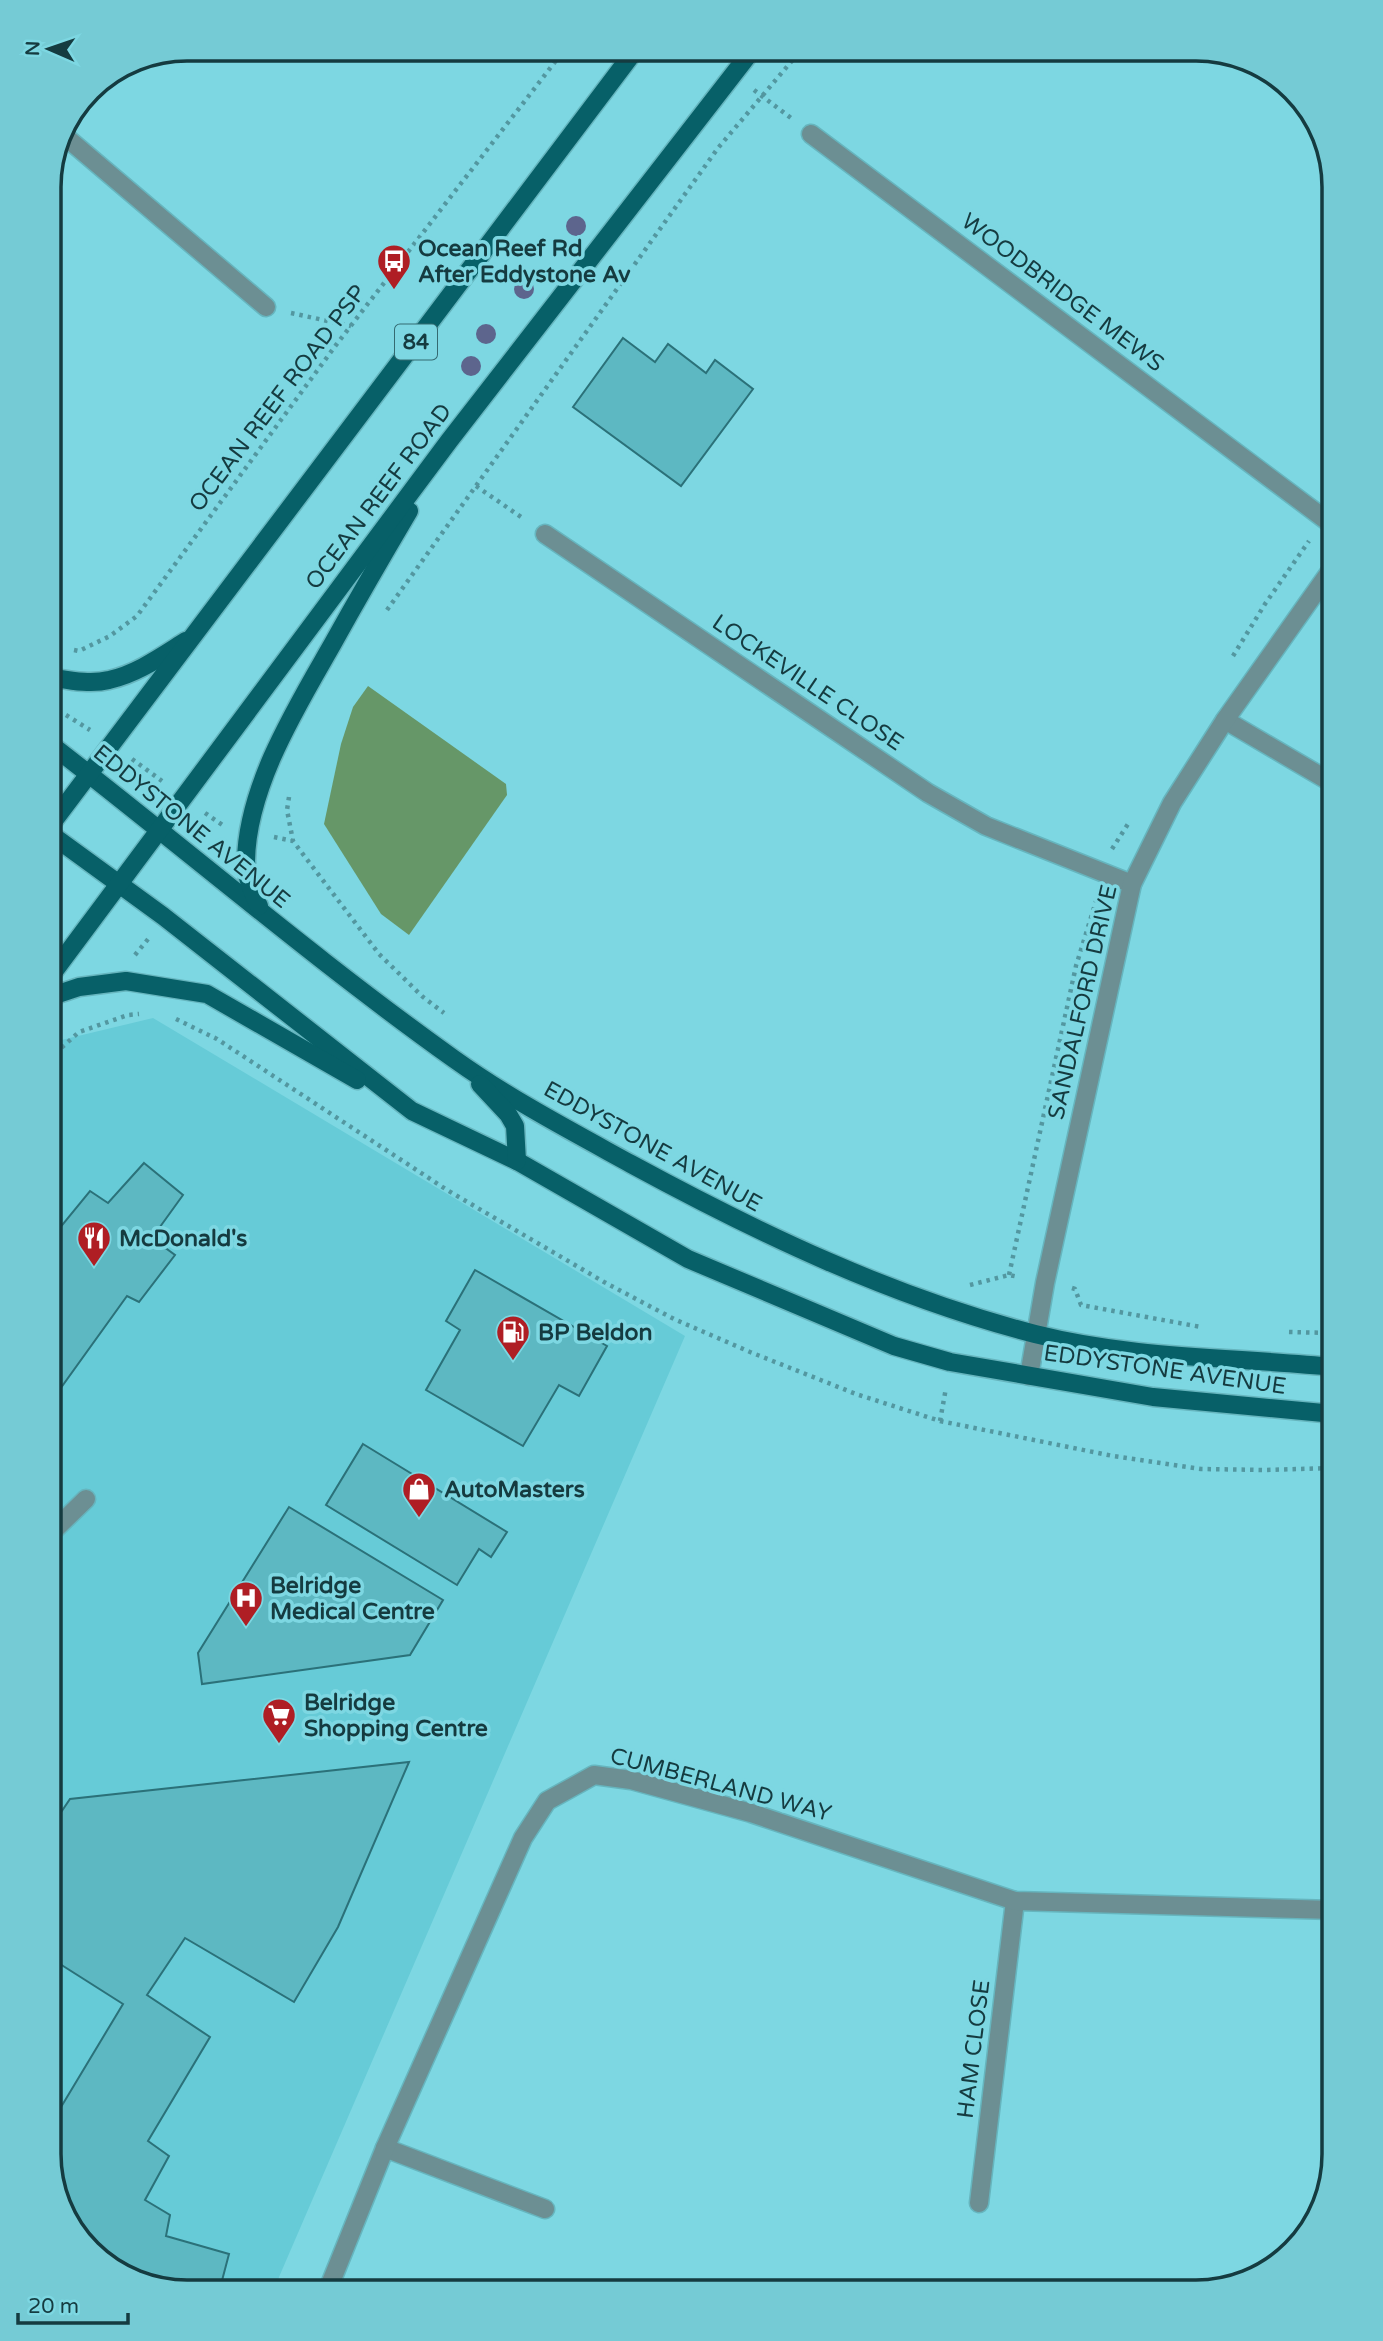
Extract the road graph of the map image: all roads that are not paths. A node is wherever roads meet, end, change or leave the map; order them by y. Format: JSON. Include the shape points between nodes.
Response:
{"nodes":[{"id":1,"x":626,"y":62,"type":"edge"},
{"id":2,"x":743,"y":62,"type":"edge"},
{"id":3,"x":811,"y":134,"type":"road end"},
{"id":4,"x":71,"y":140,"type":"edge"},
{"id":5,"x":266,"y":307,"type":"road end"},
{"id":6,"x":449,"y":441,"type":"junction"},
{"id":7,"x":1322,"y":517,"type":"edge"},
{"id":8,"x":545,"y":534,"type":"road end"},
{"id":9,"x":1322,"y":583,"type":"edge"},
{"id":10,"x":195,"y":636,"type":"junction"},
{"id":11,"x":62,"y":679,"type":"edge"},
{"id":12,"x":1225,"y":720,"type":"junction"},
{"id":13,"x":62,"y":753,"type":"edge"},
{"id":14,"x":89,"y":774,"type":"junction"},
{"id":15,"x":1322,"y":777,"type":"edge"},
{"id":16,"x":62,"y":810,"type":"edge"},
{"id":17,"x":159,"y":830,"type":"junction"},
{"id":18,"x":62,"y":842,"type":"edge"},
{"id":19,"x":120,"y":883,"type":"junction"},
{"id":20,"x":1132,"y":884,"type":"junction"},
{"id":21,"x":261,"y":912,"type":"junction"},
{"id":22,"x":62,"y":961,"type":"edge"},
{"id":23,"x":62,"y":993,"type":"edge"},
{"id":24,"x":457,"y":1061,"type":"junction"},
{"id":25,"x":412,"y":1111,"type":"junction"},
{"id":26,"x":517,"y":1161,"type":"junction"},
{"id":27,"x":1037,"y":1335,"type":"junction"},
{"id":28,"x":1322,"y":1366,"type":"edge"},
{"id":29,"x":1029,"y":1376,"type":"junction"},
{"id":30,"x":1322,"y":1413,"type":"edge"},
{"id":31,"x":86,"y":1499,"type":"dead end"},
{"id":32,"x":61,"y":1523,"type":"edge"},
{"id":33,"x":1015,"y":1901,"type":"junction"},
{"id":34,"x":1322,"y":1910,"type":"edge"},
{"id":35,"x":385,"y":2148,"type":"junction"},
{"id":36,"x":979,"y":2203,"type":"dead end"},
{"id":37,"x":545,"y":2209,"type":"dead end"},
{"id":38,"x":332,"y":2279,"type":"edge"}],
"edges":[{"from":1,"to":10,"type":"main road","number":"84"},
{"from":2,"to":6,"type":"main road","name":"OCEAN REEF ROAD"},
{"from":3,"to":7,"type":"street","name":"WOODBRIDGE MEWS"},
{"from":4,"to":5,"type":"street"},
{"from":6,"to":17,"type":"main road","name":"OCEAN REEF ROAD"},
{"from":6,"to":21,"type":"main road","via":[[285,726],[248,833],[248,882]]},
{"from":8,"to":20,"type":"street","name":"LOCKEVILLE CLOSE","via":[[929,793],[986,826]]},
{"from":9,"to":12,"type":"street","name":"SANDALFORD DRIVE"},
{"from":10,"to":11,"type":"main road","via":[[146,666],[107,681]]},
{"from":10,"to":14,"type":"main road","number":"84"},
{"from":12,"to":15,"type":"street"},
{"from":12,"to":20,"type":"street","name":"SANDALFORD DRIVE","via":[[1172,803]]},
{"from":13,"to":14,"type":"main road","name":"EDDYSTONE AVENUE"},
{"from":14,"to":16,"type":"main road","number":"84"},
{"from":14,"to":17,"type":"main road","name":"EDDYSTONE AVENUE"},
{"from":17,"to":19,"type":"main road","name":"OCEAN REEF ROAD"},
{"from":17,"to":21,"type":"main road","name":"EDDYSTONE AVENUE"},
{"from":18,"to":19,"type":"main road","name":"EDDYSTONE AVENUE"},
{"from":19,"to":22,"type":"main road","name":"OCEAN REEF ROAD"},
{"from":19,"to":25,"type":"main road","name":"EDDYSTONE AVENUE"},
{"from":20,"to":27,"type":"street","name":"SANDALFORD DRIVE"},
{"from":21,"to":24,"type":"main road","name":"EDDYSTONE AVENUE"},
{"from":23,"to":25,"type":"main road","via":[[127,981],[207,994]]},
{"from":24,"to":26,"type":"main road","via":[[509,1114],[515,1126]]},
{"from":24,"to":27,"type":"main road","name":"EDDYSTONE AVENUE","via":[[544,1116],[796,1249],[910,1296]]},
{"from":25,"to":26,"type":"main road","name":"EDDYSTONE AVENUE"},
{"from":26,"to":29,"type":"main road","name":"EDDYSTONE AVENUE","via":[[688,1259],[775,1298],[894,1346]]},
{"from":27,"to":28,"type":"main road","name":"EDDYSTONE AVENUE","via":[[1156,1356]]},
{"from":27,"to":29,"type":"street","name":"SANDALFORD DRIVE"},
{"from":29,"to":30,"type":"main road","name":"EDDYSTONE AVENUE","via":[[1153,1396]]},
{"from":31,"to":32,"type":"street"},
{"from":33,"to":34,"type":"street","name":"CUMBERLAND WAY"},
{"from":33,"to":35,"type":"street","name":"CUMBERLAND WAY","via":[[751,1813],[631,1780],[594,1775],[547,1801],[523,1838]]},
{"from":33,"to":36,"type":"street","name":"HAM CLOSE"},
{"from":35,"to":37,"type":"street"},
{"from":35,"to":38,"type":"street","name":"CUMBERLAND WAY"}]}
